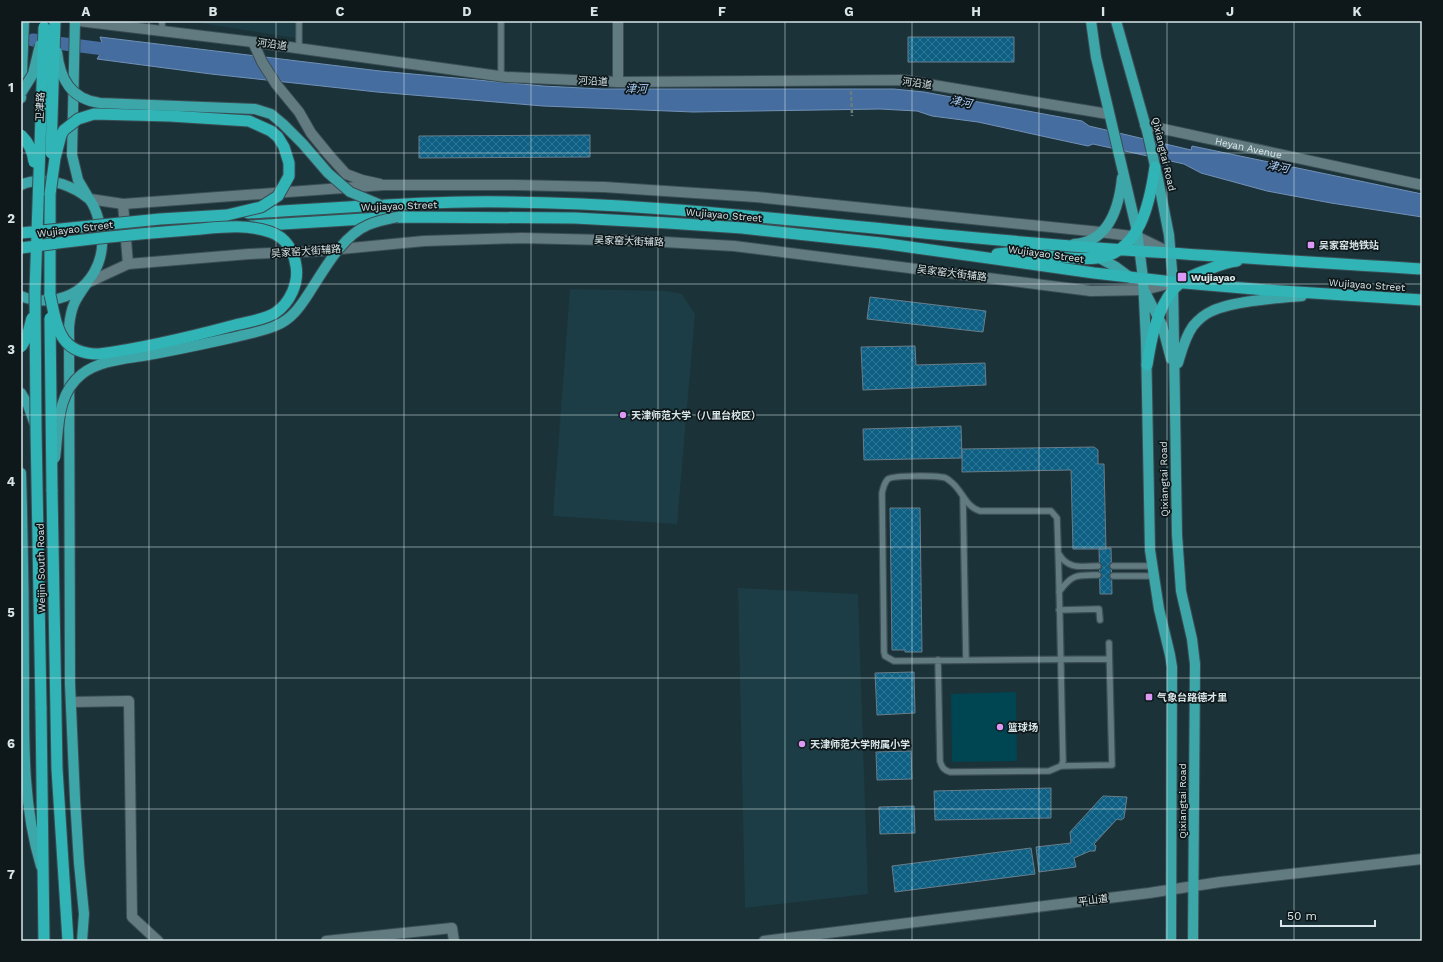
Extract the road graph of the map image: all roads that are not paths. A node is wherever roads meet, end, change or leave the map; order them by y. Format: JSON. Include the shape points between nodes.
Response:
{"nodes":[{"id":1,"x":24,"y":21,"type":"edge"},
{"id":2,"x":75,"y":21,"type":"edge"},
{"id":3,"x":79,"y":21,"type":"edge"},
{"id":4,"x":299,"y":21,"type":"edge"},
{"id":5,"x":500,"y":21,"type":"edge"},
{"id":6,"x":618,"y":21,"type":"edge"},
{"id":7,"x":1091,"y":21,"type":"edge"},
{"id":8,"x":1116,"y":21,"type":"edge"},
{"id":9,"x":44,"y":24,"type":"edge"},
{"id":10,"x":55,"y":26,"type":"edge"},
{"id":11,"x":162,"y":26,"type":"edge"},
{"id":12,"x":254,"y":42,"type":"junction"},
{"id":13,"x":299,"y":48,"type":"junction"},
{"id":14,"x":501,"y":76,"type":"junction"},
{"id":15,"x":618,"y":82,"type":"junction"},
{"id":16,"x":21,"y":93,"type":"edge"},
{"id":17,"x":21,"y":98,"type":"edge"},
{"id":18,"x":1108,"y":114,"type":"junction"},
{"id":19,"x":1146,"y":128,"type":"junction"},
{"id":20,"x":21,"y":135,"type":"edge"},
{"id":21,"x":1156,"y":167,"type":"junction"},
{"id":22,"x":1122,"y":170,"type":"junction"},
{"id":23,"x":21,"y":185,"type":"edge"},
{"id":24,"x":384,"y":185,"type":"junction"},
{"id":25,"x":1422,"y":185,"type":"edge"},
{"id":26,"x":50,"y":194,"type":"junction"},
{"id":27,"x":37,"y":198,"type":"junction"},
{"id":28,"x":90,"y":199,"type":"junction"},
{"id":29,"x":123,"y":204,"type":"junction"},
{"id":30,"x":381,"y":205,"type":"junction"},
{"id":31,"x":227,"y":214,"type":"junction"},
{"id":32,"x":397,"y":217,"type":"junction"},
{"id":33,"x":237,"y":227,"type":"junction"},
{"id":34,"x":1100,"y":232,"type":"junction"},
{"id":35,"x":21,"y":233,"type":"edge"},
{"id":36,"x":1136,"y":235,"type":"junction"},
{"id":37,"x":1053,"y":244,"type":"junction"},
{"id":38,"x":21,"y":248,"type":"edge"},
{"id":39,"x":1121,"y":250,"type":"junction"},
{"id":40,"x":1140,"y":251,"type":"junction"},
{"id":41,"x":1171,"y":253,"type":"junction"},
{"id":42,"x":976,"y":256,"type":"junction"},
{"id":43,"x":1099,"y":258,"type":"junction"},
{"id":44,"x":1253,"y":258,"type":"junction"},
{"id":45,"x":128,"y":264,"type":"junction"},
{"id":46,"x":1422,"y":269,"type":"edge"},
{"id":47,"x":1129,"y":276,"type":"junction"},
{"id":48,"x":1143,"y":278,"type":"junction"},
{"id":49,"x":87,"y":283,"type":"junction"},
{"id":50,"x":1176,"y":285,"type":"junction"},
{"id":51,"x":1144,"y":290,"type":"junction"},
{"id":52,"x":35,"y":292,"type":"junction"},
{"id":53,"x":1318,"y":294,"type":"junction"},
{"id":54,"x":50,"y":295,"type":"junction"},
{"id":55,"x":21,"y":296,"type":"edge"},
{"id":56,"x":1422,"y":300,"type":"edge"},
{"id":57,"x":1158,"y":318,"type":"junction"},
{"id":58,"x":21,"y":347,"type":"edge"},
{"id":59,"x":1147,"y":365,"type":"junction"},
{"id":60,"x":1175,"y":374,"type":"junction"},
{"id":61,"x":21,"y":394,"type":"edge"},
{"id":62,"x":36,"y":429,"type":"junction"},
{"id":63,"x":21,"y":473,"type":"edge"},
{"id":64,"x":52,"y":490,"type":"junction"},
{"id":65,"x":963,"y":497,"type":"junction"},
{"id":66,"x":1058,"y":552,"type":"junction"},
{"id":67,"x":1098,"y":566,"type":"dead end"},
{"id":68,"x":1113,"y":566,"type":"dead end"},
{"id":69,"x":1152,"y":571,"type":"junction"},
{"id":70,"x":1098,"y":575,"type":"dead end"},
{"id":71,"x":1113,"y":576,"type":"dead end"},
{"id":72,"x":1059,"y":592,"type":"junction"},
{"id":73,"x":1059,"y":610,"type":"junction"},
{"id":74,"x":1100,"y":620,"type":"dead end"},
{"id":75,"x":1109,"y":643,"type":"dead end"},
{"id":76,"x":1061,"y":659,"type":"junction"},
{"id":77,"x":1109,"y":659,"type":"junction"},
{"id":78,"x":938,"y":660,"type":"junction"},
{"id":79,"x":966,"y":660,"type":"junction"},
{"id":80,"x":71,"y":702,"type":"junction"},
{"id":81,"x":1060,"y":766,"type":"junction"},
{"id":82,"x":1422,"y":859,"type":"edge"},
{"id":83,"x":43,"y":869,"type":"junction"},
{"id":84,"x":1193,"y":886,"type":"junction"},
{"id":85,"x":1172,"y":889,"type":"junction"},
{"id":86,"x":44,"y":940,"type":"edge"},
{"id":87,"x":68,"y":941,"type":"edge"},
{"id":88,"x":82,"y":941,"type":"edge"},
{"id":89,"x":158,"y":941,"type":"edge"},
{"id":90,"x":326,"y":941,"type":"edge"},
{"id":91,"x":454,"y":941,"type":"edge"},
{"id":92,"x":764,"y":941,"type":"edge"},
{"id":93,"x":1171,"y":941,"type":"edge"},
{"id":94,"x":1193,"y":941,"type":"edge"}],
"edges":[{"from":1,"to":17,"type":"main road"},
{"from":2,"to":28,"type":"main road","via":[[72,154],[78,180]]},
{"from":3,"to":11,"type":"street","name":"河沿道"},
{"from":4,"to":13,"type":"lane"},
{"from":5,"to":14,"type":"lane"},
{"from":6,"to":15,"type":"street"},
{"from":7,"to":18,"type":"main road"},
{"from":8,"to":19,"type":"main road","name":"Qixiangtai Road"},
{"from":9,"to":16,"type":"main road","bridge":true,"via":[[34,70]]},
{"from":9,"to":27,"type":"highway","name":"卫津路","bridge":true},
{"from":10,"to":26,"type":"highway","name":"卫津路","bridge":true},
{"from":10,"to":30,"type":"main road","bridge":true,"via":[[61,72],[68,85],[86,100],[255,109],[271,114],[350,192]]},
{"from":11,"to":12,"type":"street","name":"河沿道"},
{"from":12,"to":13,"type":"street","name":"河沿道"},
{"from":12,"to":24,"type":"street","via":[[262,62],[276,84],[299,112],[324,150],[346,174]]},
{"from":13,"to":14,"type":"street","name":"河沿道"},
{"from":14,"to":15,"type":"street","name":"河沿道"},
{"from":15,"to":18,"type":"street","name":"河沿道","via":[[903,80]]},
{"from":18,"to":22,"type":"main road","name":"Qixiangtai Road"},
{"from":19,"to":21,"type":"main road","name":"Qixiangtai Road"},
{"from":19,"to":25,"type":"street","name":"Heyan Avenue"},
{"from":20,"to":27,"type":"highway","bridge":true,"via":[[32,150]]},
{"from":21,"to":36,"type":"highway","via":[[1149,198]]},
{"from":21,"to":41,"type":"main road","name":"Qixiangtai Road"},
{"from":22,"to":34,"type":"main road","via":[[1116,210]]},
{"from":22,"to":36,"type":"main road","name":"Qixiangtai Road"},
{"from":23,"to":28,"type":"main road","via":[[49,180],[69,186]]},
{"from":24,"to":29,"type":"street"},
{"from":24,"to":34,"type":"street","via":[[515,185],[676,191]]},
{"from":26,"to":31,"type":"highway","bridge":true,"via":[[61,135],[69,125],[86,116],[170,116],[249,121],[278,137],[288,157],[289,176],[278,196],[261,208]]},
{"from":26,"to":54,"type":"highway","name":"Weijin South Road","bridge":true},
{"from":27,"to":52,"type":"highway","name":"Weijin South Road","bridge":true},
{"from":28,"to":29,"type":"street"},
{"from":28,"to":49,"type":"main road","via":[[103,233],[102,253],[96,270]]},
{"from":29,"to":45,"type":"street"},
{"from":30,"to":31,"type":"highway","name":"Wujiayao Street","bridge":true},
{"from":30,"to":37,"type":"highway","name":"Wujiayao Street","via":[[467,202],[643,207]]},
{"from":31,"to":35,"type":"highway","name":"Wujiayao Street","bridge":true},
{"from":32,"to":33,"type":"highway","name":"Wujiayao Street","bridge":true},
{"from":32,"to":42,"type":"highway","name":"Wujiayao Street","via":[[567,218],[668,223],[742,228]]},
{"from":32,"to":64,"type":"main road","bridge":true,"via":[[368,225],[350,237],[333,257],[298,310],[288,320],[275,326],[208,343],[101,364],[80,375],[62,402]]},
{"from":33,"to":38,"type":"highway","name":"Wujiayao Street","bridge":true},
{"from":33,"to":54,"type":"highway","bridge":true,"via":[[278,235],[287,243],[294,256],[296,285],[285,304],[265,317],[177,339],[88,354],[72,348],[60,334]]},
{"from":34,"to":36,"type":"street"},
{"from":34,"to":37,"type":"main road","via":[[1086,242]]},
{"from":36,"to":39,"type":"highway"},
{"from":36,"to":40,"type":"main road","name":"Qixiangtai Road"},
{"from":36,"to":41,"type":"street"},
{"from":37,"to":39,"type":"highway","name":"Wujiayao Street"},
{"from":37,"to":43,"type":"main road","via":[[1079,249]]},
{"from":39,"to":40,"type":"highway","name":"Wujiayao Street"},
{"from":39,"to":43,"type":"highway"},
{"from":40,"to":41,"type":"highway","name":"Wujiayao Street"},
{"from":40,"to":48,"type":"main road","name":"Qixiangtai Road"},
{"from":41,"to":44,"type":"highway","name":"Wujiayao Street"},
{"from":41,"to":50,"type":"main road","name":"Qixiangtai Road"},
{"from":42,"to":43,"type":"highway","via":[[1020,253]]},
{"from":42,"to":47,"type":"highway","name":"Wujiayao Street"},
{"from":43,"to":47,"type":"main road"},
{"from":44,"to":46,"type":"highway","name":"Wujiayao Street"},
{"from":44,"to":50,"type":"highway","via":[[1220,264]]},
{"from":45,"to":49,"type":"street","name":"吴家窑大街辅路"},
{"from":45,"to":51,"type":"street","name":"吴家窑大街辅路","via":[[424,241],[520,238],[647,241],[734,246],[1091,291]]},
{"from":47,"to":48,"type":"highway","name":"Wujiayao Street"},
{"from":47,"to":51,"type":"main road"},
{"from":48,"to":50,"type":"highway","name":"Wujiayao Street"},
{"from":48,"to":51,"type":"main road","name":"Qixiangtai Road"},
{"from":49,"to":55,"type":"main road","via":[[57,299],[41,301]]},
{"from":49,"to":80,"type":"main road","via":[[74,302],[69,327]]},
{"from":50,"to":51,"type":"street","name":"吴家窑大街辅路"},
{"from":50,"to":53,"type":"highway","name":"Wujiayao Street"},
{"from":50,"to":57,"type":"highway"},
{"from":50,"to":60,"type":"main road","name":"Qixiangtai Road"},
{"from":51,"to":57,"type":"main road"},
{"from":51,"to":59,"type":"main road","name":"Qixiangtai Road"},
{"from":52,"to":58,"type":"highway","bridge":true,"via":[[32,318],[27,337]]},
{"from":52,"to":62,"type":"highway","name":"Weijin South Road","bridge":true},
{"from":53,"to":56,"type":"highway","name":"Wujiayao Street"},
{"from":53,"to":60,"type":"main road","via":[[1246,303],[1211,311],[1197,322],[1187,337]]},
{"from":54,"to":64,"type":"highway","name":"Weijin South Road","bridge":true},
{"from":57,"to":59,"type":"highway"},
{"from":57,"to":60,"type":"main road"},
{"from":59,"to":69,"type":"main road","name":"Qixiangtai Road"},
{"from":60,"to":84,"type":"main road","name":"Qixiangtai Road","via":[[1179,570],[1195,664]]},
{"from":61,"to":62,"type":"main road","bridge":true},
{"from":62,"to":83,"type":"highway","name":"Weijin South Road","bridge":true},
{"from":63,"to":83,"type":"main road","via":[[24,752],[34,844]]},
{"from":64,"to":87,"type":"highway","name":"Weijin South Road","via":[[57,770]]},
{"from":65,"to":66,"type":"lane","via":[[973,509],[980,511],[1051,511],[1057,518]]},
{"from":65,"to":78,"type":"lane","via":[[950,481],[942,477],[896,476],[884,483],[882,493],[884,652],[894,661]]},
{"from":65,"to":79,"type":"lane"},
{"from":66,"to":67,"type":"lane","via":[[1068,564]]},
{"from":66,"to":72,"type":"lane"},
{"from":68,"to":69,"type":"lane"},
{"from":69,"to":71,"type":"lane"},
{"from":69,"to":85,"type":"main road","name":"Qixiangtai Road","via":[[1172,667]]},
{"from":70,"to":72,"type":"lane","via":[[1079,575],[1066,582]]},
{"from":72,"to":73,"type":"lane"},
{"from":73,"to":74,"type":"lane","via":[[1099,609]]},
{"from":73,"to":76,"type":"lane"},
{"from":75,"to":77,"type":"lane"},
{"from":76,"to":77,"type":"lane"},
{"from":76,"to":79,"type":"lane"},
{"from":76,"to":81,"type":"lane"},
{"from":77,"to":81,"type":"lane","via":[[1112,765]]},
{"from":78,"to":79,"type":"lane"},
{"from":78,"to":81,"type":"lane","via":[[940,761],[945,771],[1049,771]]},
{"from":80,"to":88,"type":"main road","via":[[74,799],[84,914]]},
{"from":80,"to":89,"type":"street","via":[[129,701],[132,917]]},
{"from":82,"to":84,"type":"street","name":"平山道"},
{"from":83,"to":86,"type":"highway","name":"Weijin South Road"},
{"from":84,"to":85,"type":"street","name":"平山道"},
{"from":84,"to":94,"type":"main road","name":"Qixiangtai Road"},
{"from":85,"to":92,"type":"street","name":"平山道"},
{"from":85,"to":93,"type":"main road","name":"Qixiangtai Road"},
{"from":90,"to":91,"type":"street","via":[[452,928]]}]}
